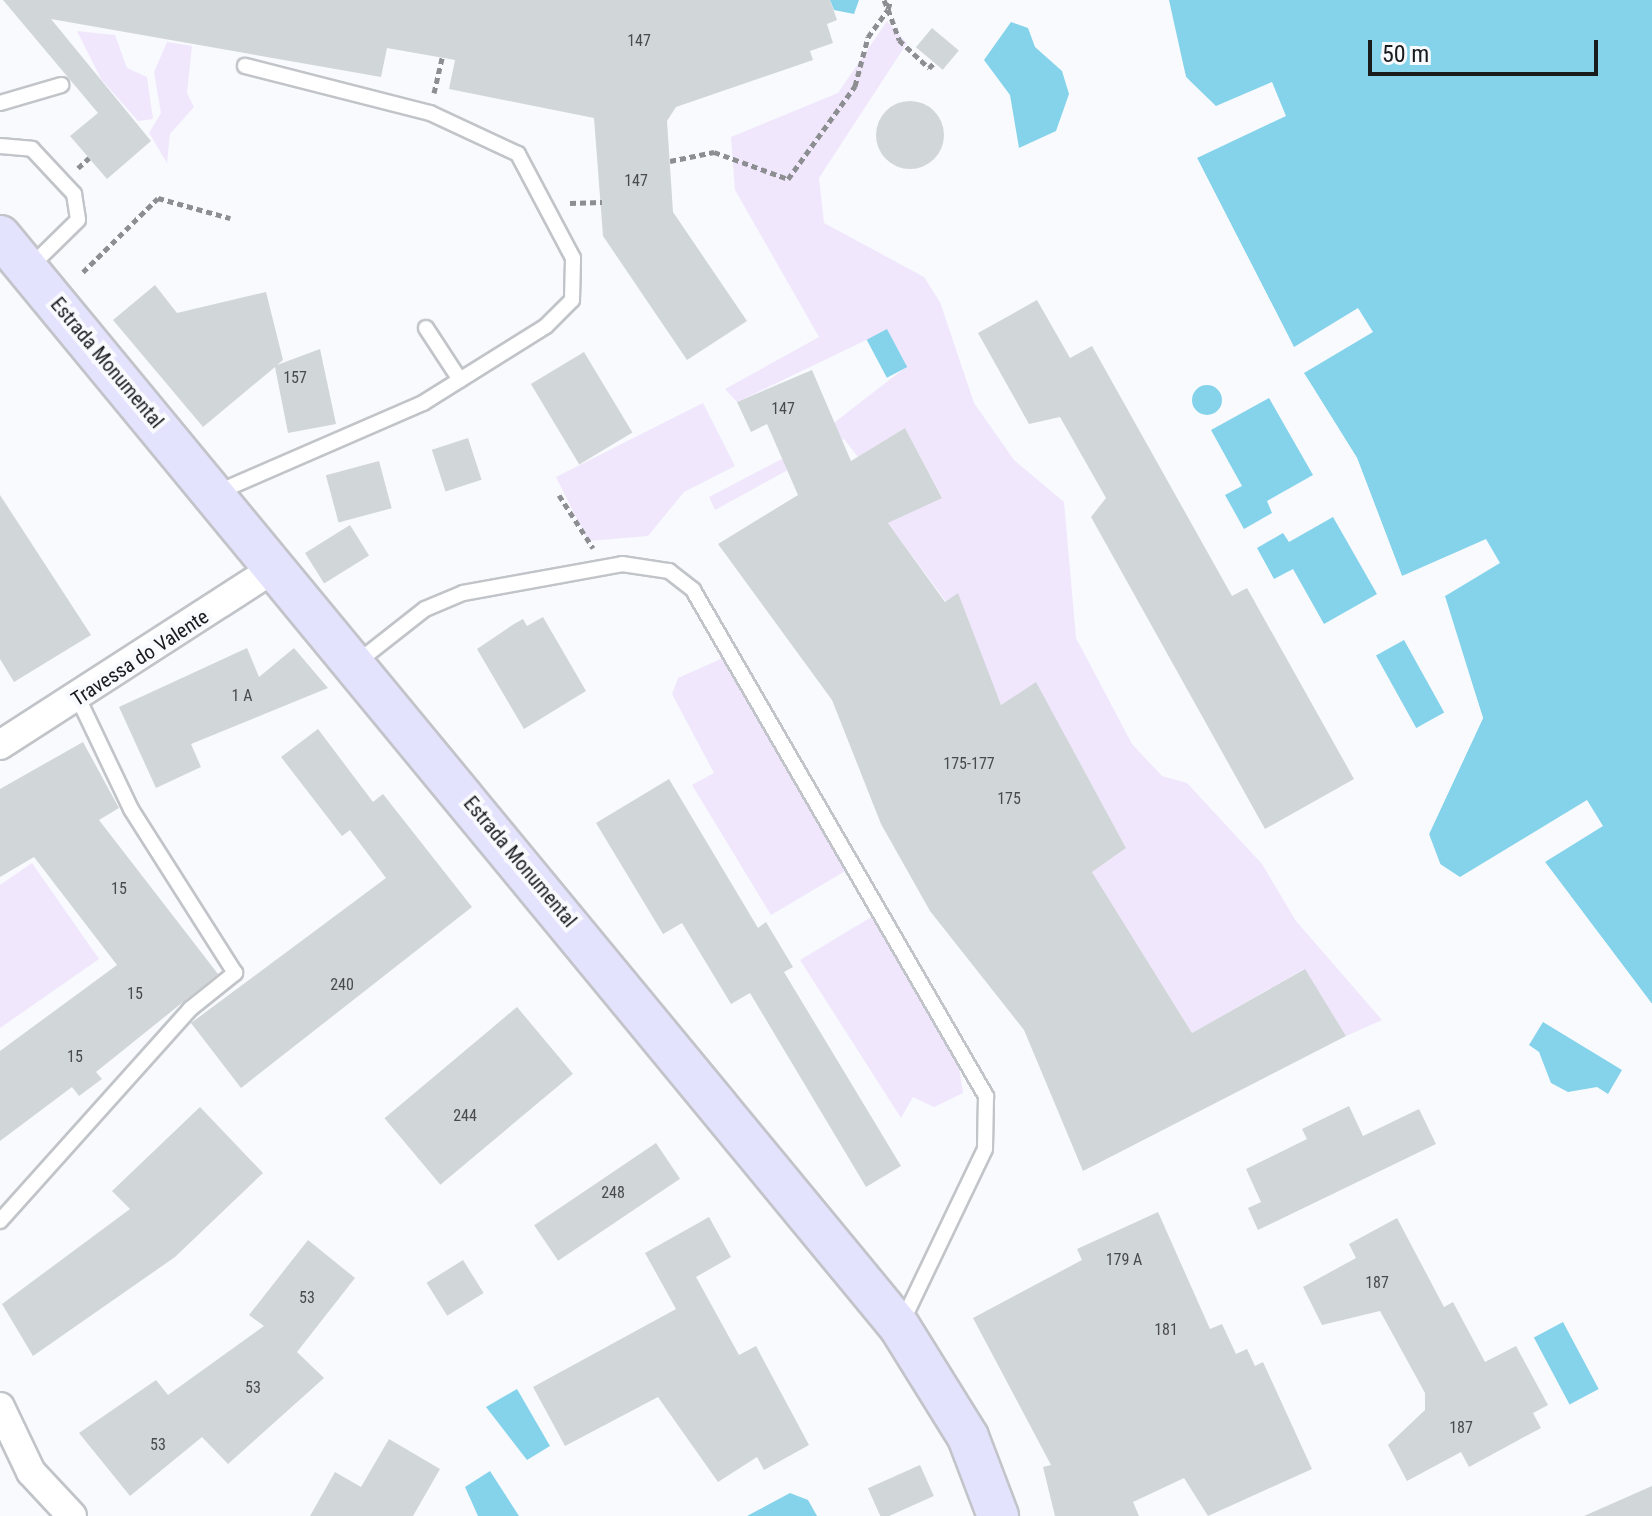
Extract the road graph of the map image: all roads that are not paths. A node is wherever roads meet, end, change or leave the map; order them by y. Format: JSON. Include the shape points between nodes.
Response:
{"nodes":[{"id":1,"x":245,"y":66,"type":"dead end"},
{"id":2,"x":61,"y":85,"type":"dead end"},
{"id":3,"x":0,"y":103,"type":"edge"},
{"id":4,"x":0,"y":146,"type":"edge"},
{"id":5,"x":0,"y":236,"type":"edge"},
{"id":6,"x":28,"y":269,"type":"junction"},
{"id":7,"x":426,"y":328,"type":"dead end"},
{"id":8,"x":460,"y":380,"type":"junction"},
{"id":9,"x":216,"y":494,"type":"junction"},
{"id":10,"x":276,"y":567,"type":"junction"},
{"id":11,"x":355,"y":664,"type":"junction"},
{"id":12,"x":78,"y":698,"type":"junction"},
{"id":13,"x":0,"y":745,"type":"edge"},
{"id":14,"x":0,"y":1221,"type":"edge"},
{"id":15,"x":899,"y":1326,"type":"junction"},
{"id":16,"x":4,"y":1427,"type":"edge"},
{"id":17,"x":72,"y":1516,"type":"edge"},
{"id":18,"x":998,"y":1516,"type":"edge"}],
"edges":[{"from":1,"to":8,"type":"lane","via":[[430,113],[518,154],[573,258],[572,300]]},
{"from":2,"to":3,"type":"lane"},
{"from":4,"to":6,"type":"lane","via":[[32,149],[74,194],[78,220]]},
{"from":5,"to":6,"type":"main road","name":"Estrada Monumental"},
{"from":6,"to":9,"type":"main road","name":"Estrada Monumental"},
{"from":7,"to":8,"type":"lane"},
{"from":8,"to":9,"type":"lane"},
{"from":9,"to":10,"type":"main road","name":"Estrada Monumental"},
{"from":10,"to":11,"type":"main road","name":"Estrada Monumental"},
{"from":10,"to":12,"type":"street","name":"Travessa do Valente"},
{"from":11,"to":15,"type":"main road","name":"Estrada Monumental"},
{"from":11,"to":15,"type":"lane","via":[[449,597],[604,566],[646,565],[677,575],[724,642],[986,1096],[985,1149]]},
{"from":12,"to":13,"type":"street","name":"Travessa do Valente"},
{"from":12,"to":14,"type":"lane","via":[[131,809],[235,973],[190,1009]]},
{"from":15,"to":18,"type":"main road","name":"Estrada Monumental","via":[[947,1396]]},
{"from":16,"to":17,"type":"street","via":[[31,1472]]}]}
